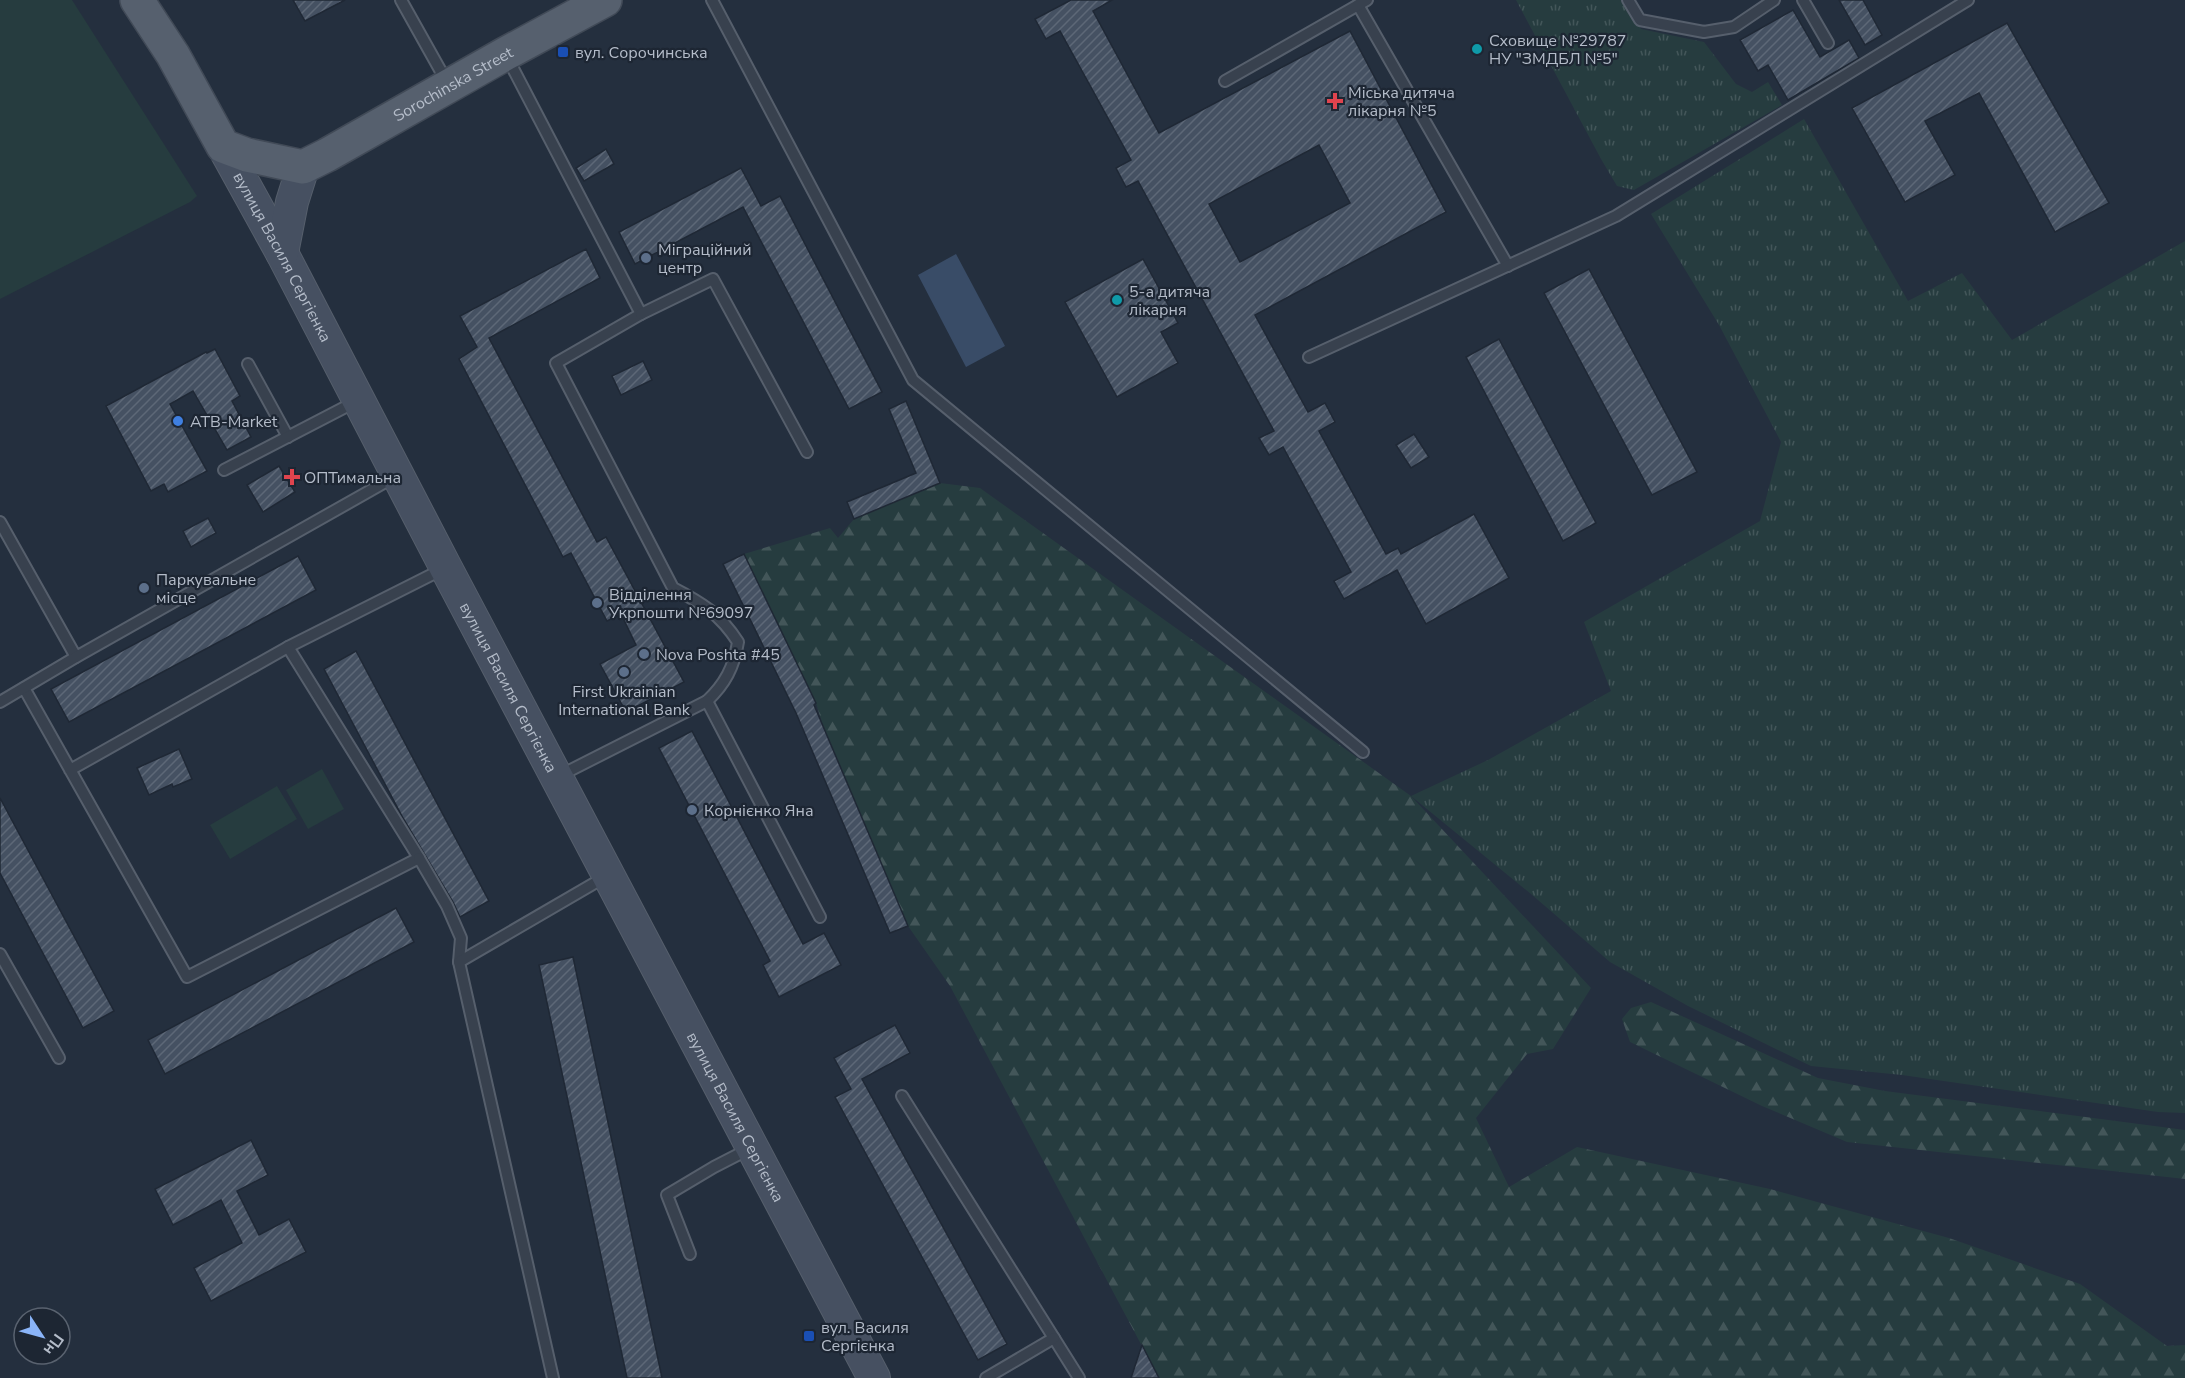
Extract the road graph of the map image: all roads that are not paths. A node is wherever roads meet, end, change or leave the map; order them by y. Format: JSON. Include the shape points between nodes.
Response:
{"nodes":[{"id":1,"x":137,"y":0,"type":"edge"},
{"id":2,"x":401,"y":0,"type":"edge"},
{"id":3,"x":606,"y":0,"type":"edge"},
{"id":4,"x":712,"y":0,"type":"edge"},
{"id":5,"x":1628,"y":0,"type":"edge"},
{"id":6,"x":1774,"y":0,"type":"edge"},
{"id":7,"x":1803,"y":0,"type":"edge"},
{"id":8,"x":1968,"y":0,"type":"edge"},
{"id":9,"x":1362,"y":2,"type":"edge"},
{"id":10,"x":1828,"y":43,"type":"dead end"},
{"id":11,"x":505,"y":54,"type":"junction"},
{"id":12,"x":1225,"y":81,"type":"dead end"},
{"id":13,"x":449,"y":86,"type":"junction"},
{"id":14,"x":223,"y":146,"type":"junction"},
{"id":15,"x":303,"y":167,"type":"junction"},
{"id":16,"x":282,"y":253,"type":"junction"},
{"id":17,"x":1508,"y":266,"type":"junction"},
{"id":18,"x":641,"y":314,"type":"junction"},
{"id":19,"x":1309,"y":357,"type":"dead end"},
{"id":20,"x":248,"y":364,"type":"dead end"},
{"id":21,"x":358,"y":400,"type":"junction"},
{"id":22,"x":288,"y":436,"type":"junction"},
{"id":23,"x":807,"y":452,"type":"dead end"},
{"id":24,"x":224,"y":470,"type":"dead end"},
{"id":25,"x":398,"y":475,"type":"junction"},
{"id":26,"x":0,"y":522,"type":"edge"},
{"id":27,"x":446,"y":568,"type":"junction"},
{"id":28,"x":288,"y":647,"type":"junction"},
{"id":29,"x":76,"y":657,"type":"junction"},
{"id":30,"x":24,"y":688,"type":"junction"},
{"id":31,"x":706,"y":701,"type":"junction"},
{"id":32,"x":0,"y":702,"type":"edge"},
{"id":33,"x":1363,"y":752,"type":"dead end"},
{"id":34,"x":70,"y":770,"type":"junction"},
{"id":35,"x":556,"y":777,"type":"junction"},
{"id":36,"x":419,"y":858,"type":"junction"},
{"id":37,"x":608,"y":875,"type":"junction"},
{"id":38,"x":820,"y":917,"type":"dead end"},
{"id":39,"x":0,"y":954,"type":"edge"},
{"id":40,"x":459,"y":962,"type":"junction"},
{"id":41,"x":59,"y":1058,"type":"dead end"},
{"id":42,"x":902,"y":1096,"type":"dead end"},
{"id":43,"x":752,"y":1148,"type":"junction"},
{"id":44,"x":690,"y":1254,"type":"dead end"},
{"id":45,"x":1054,"y":1338,"type":"junction"},
{"id":46,"x":553,"y":1378,"type":"edge"},
{"id":47,"x":874,"y":1378,"type":"edge"},
{"id":48,"x":986,"y":1378,"type":"edge"},
{"id":49,"x":1079,"y":1378,"type":"edge"}],
"edges":[{"from":1,"to":14,"type":"main road","name":"вулиця Василя Сергієнка","via":[[173,55]]},
{"from":2,"to":13,"type":"lane"},
{"from":3,"to":11,"type":"main road","name":"Sorochinska Street"},
{"from":4,"to":33,"type":"lane","via":[[913,380]]},
{"from":5,"to":6,"type":"lane","via":[[1640,20],[1704,32],[1734,27]]},
{"from":7,"to":10,"type":"lane"},
{"from":8,"to":17,"type":"lane","via":[[1616,216]]},
{"from":9,"to":12,"type":"lane"},
{"from":9,"to":17,"type":"lane"},
{"from":11,"to":13,"type":"main road","name":"Sorochinska Street"},
{"from":11,"to":18,"type":"lane"},
{"from":13,"to":15,"type":"main road","name":"Sorochinska Street"},
{"from":14,"to":15,"type":"main road"},
{"from":14,"to":16,"type":"main road","name":"вулиця Василя Сергієнка"},
{"from":15,"to":16,"type":"main road"},
{"from":16,"to":21,"type":"main road","name":"вулиця Василя Сергієнка"},
{"from":17,"to":19,"type":"lane"},
{"from":18,"to":23,"type":"lane","via":[[713,279]]},
{"from":18,"to":31,"type":"lane","via":[[556,363],[673,588],[726,623],[738,642],[729,674]]},
{"from":20,"to":22,"type":"lane"},
{"from":21,"to":22,"type":"lane"},
{"from":21,"to":25,"type":"main road","name":"вулиця Василя Сергієнка"},
{"from":22,"to":24,"type":"lane"},
{"from":25,"to":27,"type":"main road","name":"вулиця Василя Сергієнка"},
{"from":25,"to":29,"type":"lane"},
{"from":26,"to":29,"type":"lane"},
{"from":27,"to":28,"type":"lane"},
{"from":27,"to":35,"type":"main road","name":"вулиця Василя Сергієнка"},
{"from":28,"to":34,"type":"lane"},
{"from":28,"to":36,"type":"lane"},
{"from":29,"to":30,"type":"lane"},
{"from":30,"to":32,"type":"lane"},
{"from":30,"to":34,"type":"lane"},
{"from":31,"to":35,"type":"lane"},
{"from":31,"to":38,"type":"lane"},
{"from":34,"to":36,"type":"lane","via":[[187,977]]},
{"from":35,"to":37,"type":"main road","name":"вулиця Василя Сергієнка"},
{"from":36,"to":40,"type":"lane","via":[[461,938]]},
{"from":37,"to":40,"type":"lane"},
{"from":37,"to":43,"type":"main road","name":"вулиця Василя Сергієнка"},
{"from":39,"to":41,"type":"lane"},
{"from":40,"to":46,"type":"lane"},
{"from":42,"to":45,"type":"lane"},
{"from":43,"to":44,"type":"lane","via":[[667,1195]]},
{"from":43,"to":47,"type":"main road","name":"вулиця Василя Сергієнка"},
{"from":45,"to":48,"type":"lane"},
{"from":45,"to":49,"type":"lane"}]}
